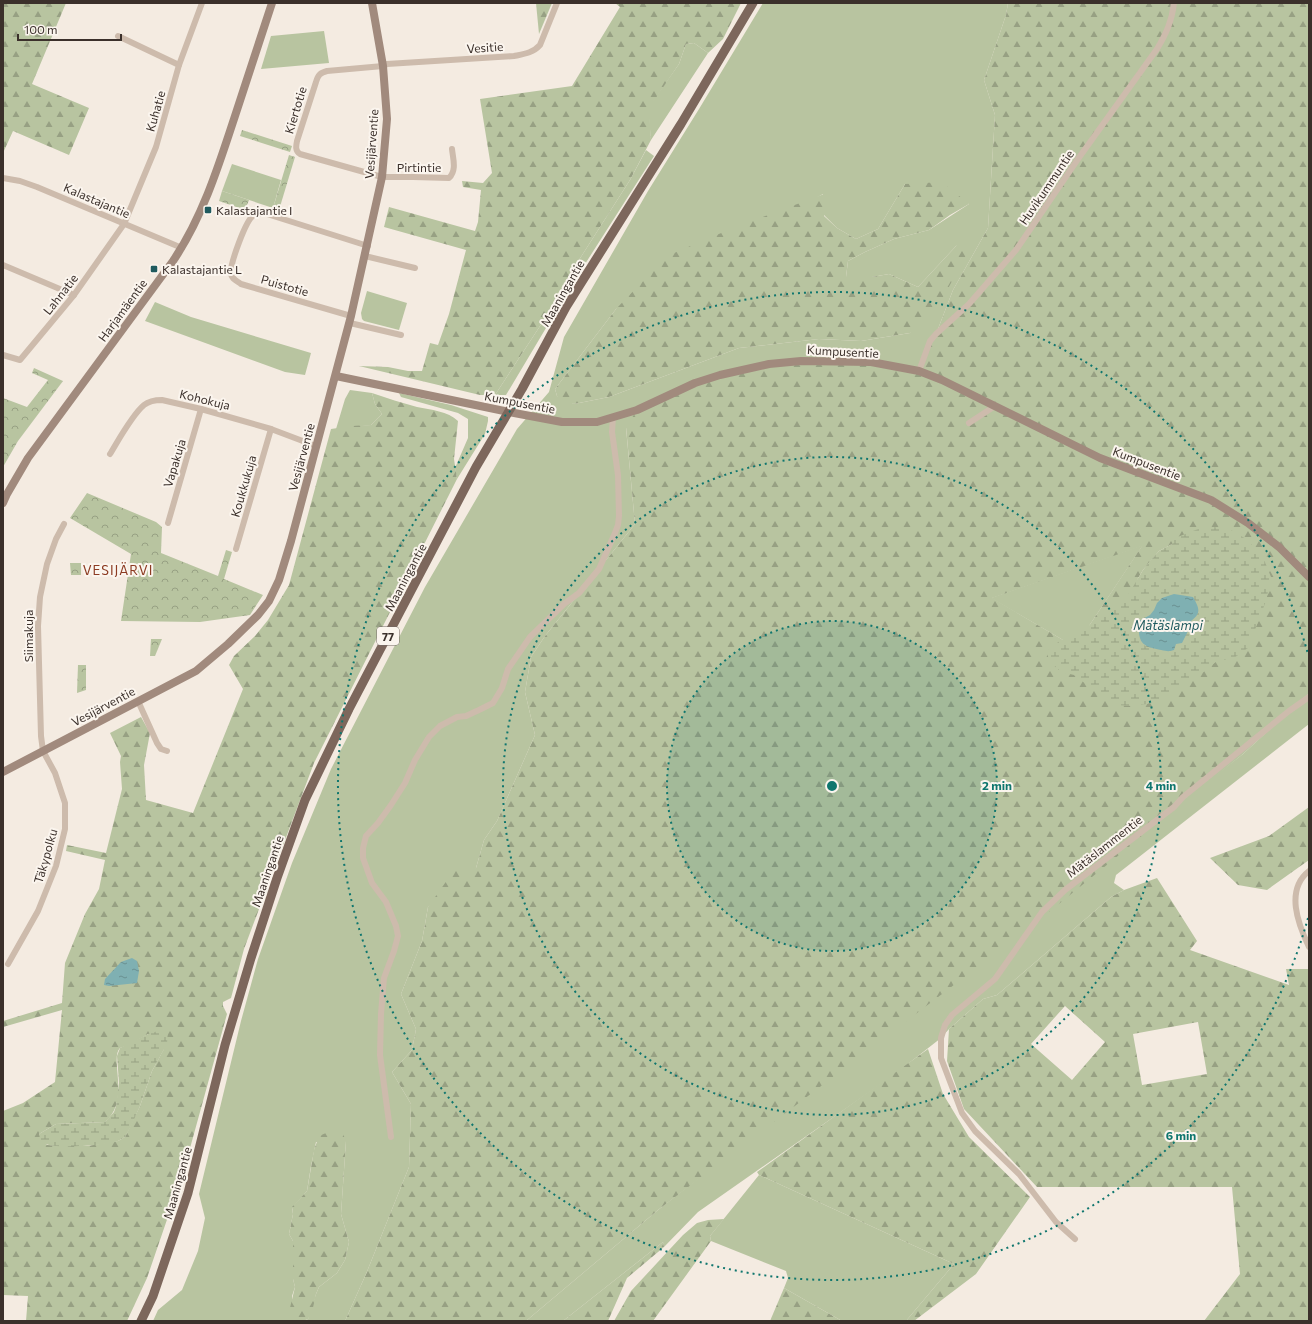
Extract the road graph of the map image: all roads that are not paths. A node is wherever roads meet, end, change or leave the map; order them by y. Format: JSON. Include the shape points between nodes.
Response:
{"nodes":[{"id":1,"x":202,"y":3,"type":"edge"},
{"id":2,"x":272,"y":3,"type":"edge"},
{"id":3,"x":372,"y":3,"type":"edge"},
{"id":4,"x":557,"y":3,"type":"edge"},
{"id":5,"x":753,"y":3,"type":"edge"},
{"id":6,"x":1174,"y":3,"type":"edge"},
{"id":7,"x":118,"y":36,"type":"dead end"},
{"id":8,"x":179,"y":65,"type":"junction"},
{"id":9,"x":383,"y":66,"type":"junction"},
{"id":10,"x":452,"y":149,"type":"dead end"},
{"id":11,"x":382,"y":177,"type":"junction"},
{"id":12,"x":3,"y":178,"type":"edge"},
{"id":13,"x":124,"y":224,"type":"junction"},
{"id":14,"x":368,"y":246,"type":"junction"},
{"id":15,"x":182,"y":248,"type":"junction"},
{"id":16,"x":365,"y":256,"type":"junction"},
{"id":17,"x":3,"y":265,"type":"edge"},
{"id":18,"x":415,"y":268,"type":"dead end"},
{"id":19,"x":74,"y":295,"type":"junction"},
{"id":20,"x":351,"y":320,"type":"junction"},
{"id":21,"x":401,"y":335,"type":"dead end"},
{"id":22,"x":3,"y":355,"type":"edge"},
{"id":23,"x":919,"y":371,"type":"junction"},
{"id":24,"x":336,"y":376,"type":"junction"},
{"id":25,"x":995,"y":406,"type":"junction"},
{"id":26,"x":202,"y":409,"type":"junction"},
{"id":27,"x":508,"y":412,"type":"junction"},
{"id":28,"x":613,"y":417,"type":"junction"},
{"id":29,"x":969,"y":423,"type":"dead end"},
{"id":30,"x":271,"y":428,"type":"junction"},
{"id":31,"x":316,"y":446,"type":"junction"},
{"id":32,"x":110,"y":454,"type":"dead end"},
{"id":33,"x":3,"y":503,"type":"edge"},
{"id":34,"x":168,"y":522,"type":"dead end"},
{"id":35,"x":64,"y":524,"type":"dead end"},
{"id":36,"x":236,"y":549,"type":"dead end"},
{"id":37,"x":1309,"y":577,"type":"edge"},
{"id":38,"x":1309,"y":697,"type":"edge"},
{"id":39,"x":138,"y":701,"type":"junction"},
{"id":40,"x":43,"y":751,"type":"junction"},
{"id":41,"x":167,"y":751,"type":"dead end"},
{"id":42,"x":3,"y":772,"type":"edge"},
{"id":43,"x":1309,"y":871,"type":"edge"},
{"id":44,"x":1309,"y":947,"type":"edge"},
{"id":45,"x":8,"y":964,"type":"dead end"},
{"id":46,"x":391,"y":1137,"type":"dead end"},
{"id":47,"x":1075,"y":1239,"type":"dead end"},
{"id":48,"x":141,"y":1321,"type":"edge"}],
"edges":[{"from":1,"to":8,"type":"street","name":"Kuhatie"},
{"from":2,"to":15,"type":"street","name":"Harjamäentie","via":[[225,148],[197,220]]},
{"from":3,"to":9,"type":"street","name":"Vesijärventie"},
{"from":4,"to":9,"type":"street","name":"Vesitie","via":[[536,50],[514,56]]},
{"from":5,"to":27,"type":"main road","name":"Maaningantie","number":"77","via":[[681,124],[566,307]]},
{"from":6,"to":23,"type":"street","name":"Huvikummuntie","via":[[1171,21],[1157,49],[1016,250],[968,304],[930,341]]},
{"from":7,"to":8,"type":"street"},
{"from":8,"to":13,"type":"street","name":"Kuhatie","via":[[156,147]]},
{"from":9,"to":11,"type":"street","name":"Vesijärventie","via":[[387,119]]},
{"from":9,"to":11,"type":"street","name":"Kiertotie","via":[[321,73],[296,149],[300,154]]},
{"from":10,"to":11,"type":"street","name":"Pirtintie","via":[[454,170],[450,178]]},
{"from":11,"to":14,"type":"street","name":"Vesijärventie"},
{"from":12,"to":13,"type":"street","name":"Kalastajantie","via":[[37,187]]},
{"from":13,"to":15,"type":"street","name":"Kalastajantie"},
{"from":13,"to":19,"type":"street","name":"Lahnatie"},
{"from":14,"to":16,"type":"street","name":"Vesijärventie"},
{"from":14,"to":20,"type":"street","name":"Puistotie","via":[[261,213],[254,215],[245,226],[231,265],[230,274],[241,284]]},
{"from":15,"to":33,"type":"street","name":"Harjamäentie","via":[[28,458]]},
{"from":16,"to":18,"type":"street"},
{"from":16,"to":20,"type":"street","name":"Vesijärventie"},
{"from":17,"to":19,"type":"street"},
{"from":19,"to":22,"type":"street","name":"Lahnatie","via":[[20,360]]},
{"from":20,"to":21,"type":"street"},
{"from":20,"to":24,"type":"street","name":"Vesijärventie"},
{"from":23,"to":25,"type":"street","name":"Kumpusentie"},
{"from":23,"to":28,"type":"street","name":"Kumpusentie","via":[[871,362],[801,361],[770,364],[695,383],[637,410]]},
{"from":24,"to":27,"type":"street","name":"Kumpusentie"},
{"from":24,"to":31,"type":"street","name":"Vesijärventie"},
{"from":25,"to":29,"type":"street"},
{"from":25,"to":37,"type":"street","name":"Kumpusentie","via":[[1100,458],[1211,500],[1248,523],[1279,547]]},
{"from":26,"to":30,"type":"street","name":"Kohokuja"},
{"from":26,"to":32,"type":"street","name":"Kohokuja","via":[[162,400],[150,402],[128,425]]},
{"from":26,"to":34,"type":"street","name":"Vapakuja"},
{"from":27,"to":28,"type":"street","name":"Kumpusentie","via":[[562,422],[596,422]]},
{"from":27,"to":48,"type":"main road","name":"Maaningantie","number":"77","via":[[348,708],[305,800],[277,878],[225,1045],[186,1200],[153,1296]]},
{"from":28,"to":46,"type":"street","via":[[612,432],[618,475],[618,525],[599,569],[578,593],[530,637],[508,669],[502,688],[493,703],[466,716],[457,717],[440,726],[429,736],[391,806],[366,836],[363,858],[372,883],[386,902],[398,936],[384,978],[381,1014],[380,1055]]},
{"from":30,"to":31,"type":"street","name":"Kohokuja"},
{"from":30,"to":36,"type":"street","name":"Koukkukuja"},
{"from":31,"to":39,"type":"street","name":"Vesijärventie","via":[[292,541],[269,601],[228,644],[196,671]]},
{"from":35,"to":40,"type":"street","name":"Siimakuja","via":[[47,564],[40,597],[38,626]]},
{"from":38,"to":47,"type":"street","name":"Mätäslammentie","via":[[1183,797],[1174,807],[1065,890],[1042,912],[995,980],[952,1015],[944,1025],[941,1058],[962,1113],[979,1135],[1019,1174],[1056,1222]]},
{"from":39,"to":40,"type":"street","name":"Vesijärventie"},
{"from":39,"to":41,"type":"street","via":[[157,743],[161,749]]},
{"from":40,"to":42,"type":"street","name":"Vesijärventie"},
{"from":40,"to":45,"type":"street","name":"Täkypolku","via":[[55,773],[66,803],[65,829],[56,866],[38,911]]},
{"from":43,"to":44,"type":"street","via":[[1303,875],[1297,887],[1296,901],[1297,915]]}]}
